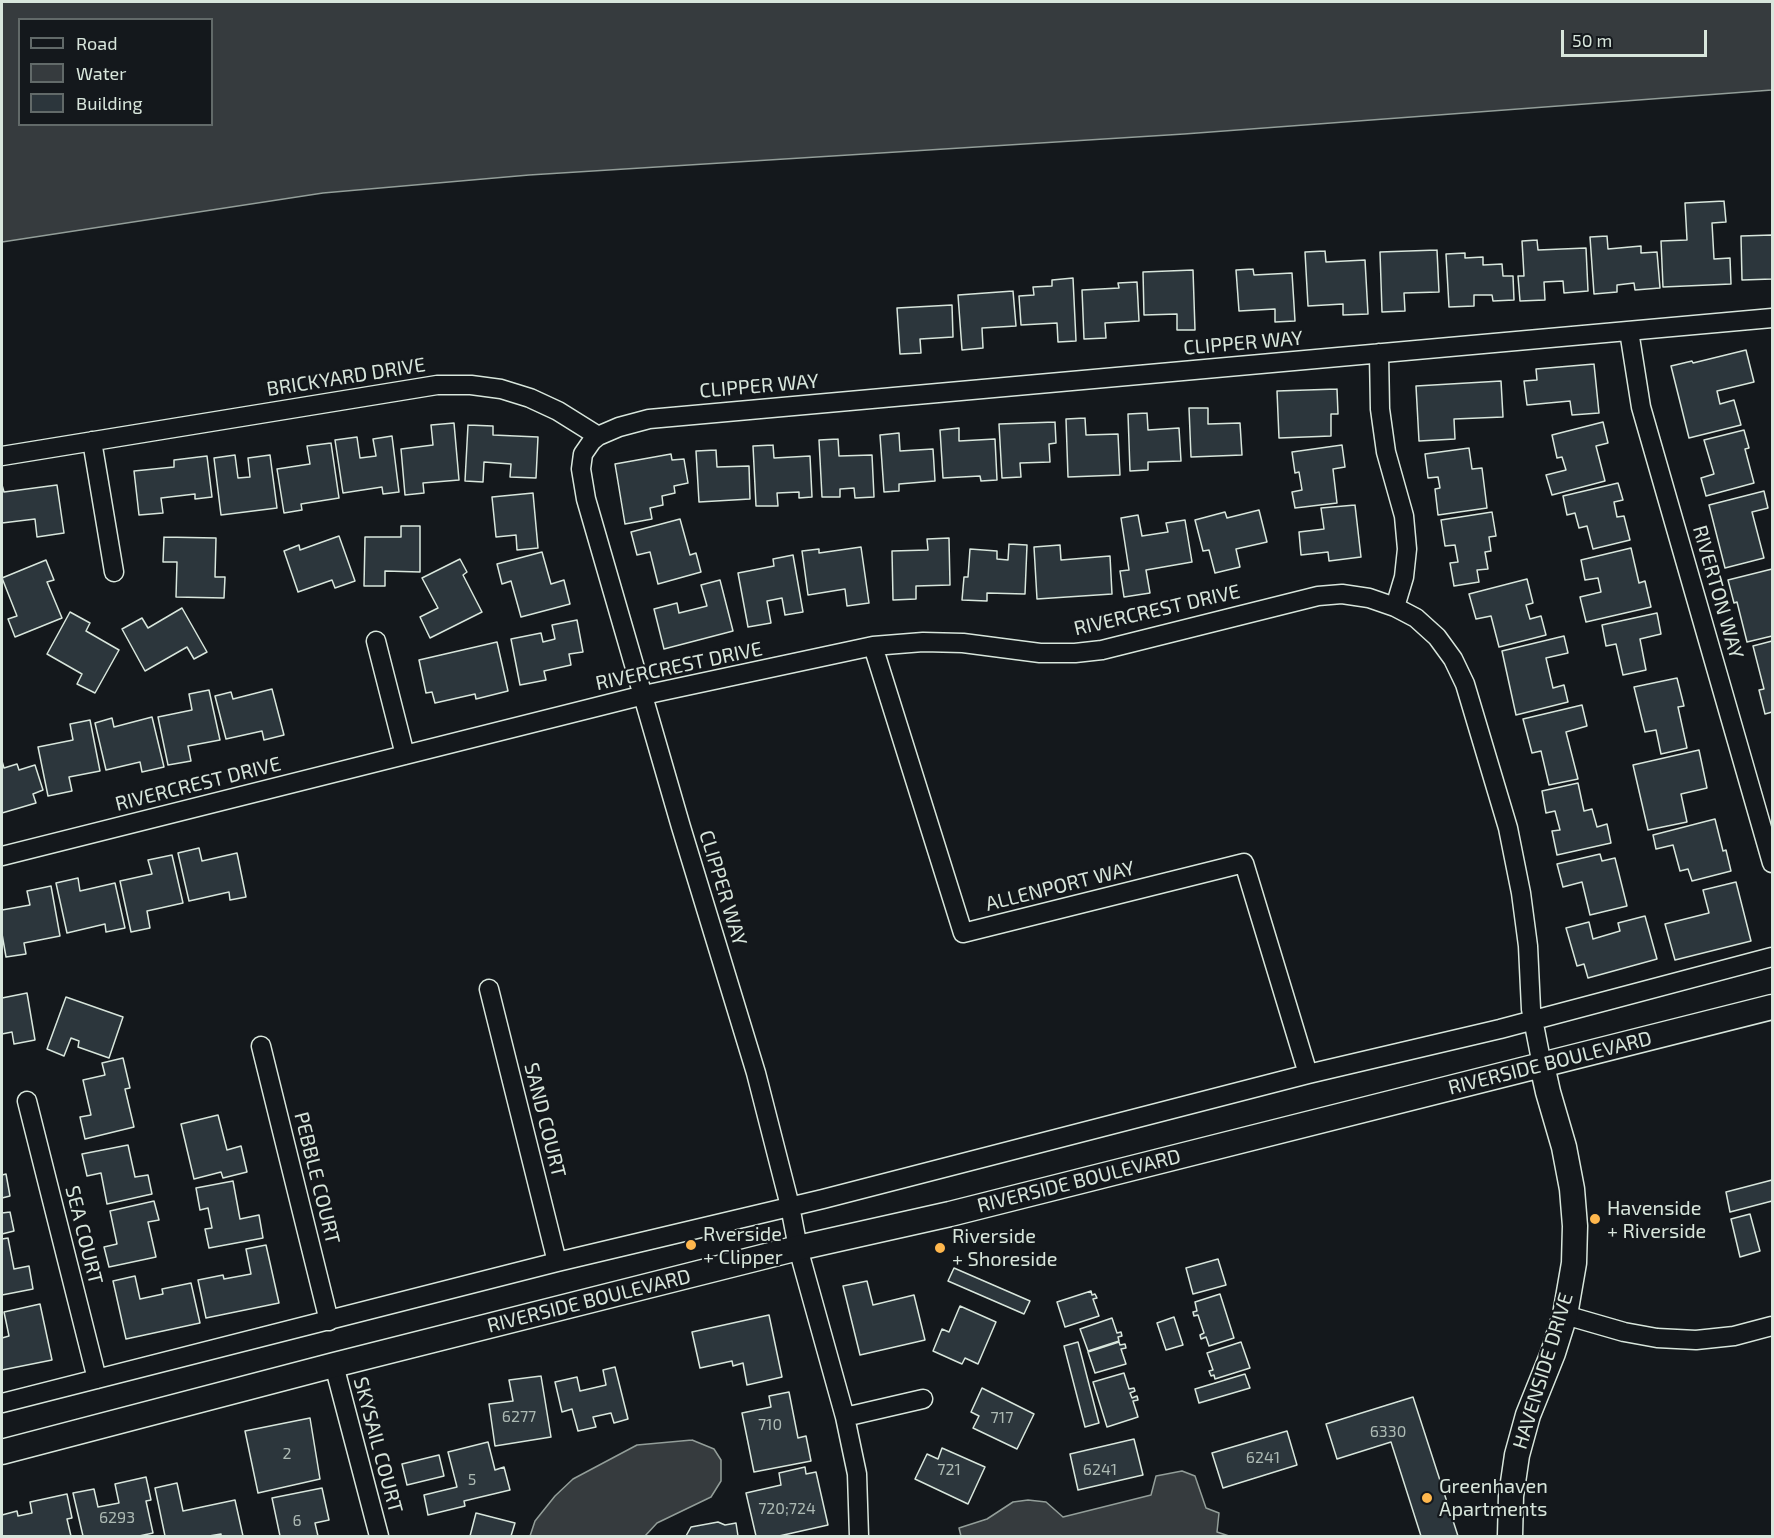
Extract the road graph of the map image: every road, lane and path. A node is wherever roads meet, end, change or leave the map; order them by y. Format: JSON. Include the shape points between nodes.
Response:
{"nodes":[{"id":1,"x":1773,"y":318,"type":"edge"},
{"id":2,"x":1629,"y":331,"type":"junction"},
{"id":3,"x":1379,"y":353,"type":"junction"},
{"id":4,"x":597,"y":436,"type":"junction"},
{"id":5,"x":92,"y":441,"type":"junction"},
{"id":6,"x":2,"y":456,"type":"edge"},
{"id":7,"x":114,"y":572,"type":"dead end"},
{"id":8,"x":1395,"y":607,"type":"junction"},
{"id":9,"x":376,"y":641,"type":"dead end"},
{"id":10,"x":873,"y":646,"type":"junction"},
{"id":11,"x":644,"y":695,"type":"junction"},
{"id":12,"x":405,"y":755,"type":"junction"},
{"id":13,"x":2,"y":856,"type":"edge"},
{"id":14,"x":1773,"y":863,"type":"edge"},
{"id":15,"x":1773,"y":957,"type":"edge"},
{"id":16,"x":489,"y":989,"type":"dead end"},
{"id":17,"x":1773,"y":1007,"type":"edge"},
{"id":18,"x":1533,"y":1020,"type":"junction"},
{"id":19,"x":261,"y":1046,"type":"dead end"},
{"id":20,"x":1542,"y":1065,"type":"junction"},
{"id":21,"x":1308,"y":1074,"type":"junction"},
{"id":22,"x":27,"y":1101,"type":"dead end"},
{"id":23,"x":790,"y":1206,"type":"junction"},
{"id":24,"x":798,"y":1248,"type":"junction"},
{"id":25,"x":557,"y":1262,"type":"junction"},
{"id":26,"x":1565,"y":1315,"type":"junction"},
{"id":27,"x":329,"y":1321,"type":"junction"},
{"id":28,"x":1773,"y":1326,"type":"edge"},
{"id":29,"x":334,"y":1365,"type":"junction"},
{"id":30,"x":97,"y":1379,"type":"junction"},
{"id":31,"x":923,"y":1399,"type":"dead end"},
{"id":32,"x":2,"y":1403,"type":"edge"},
{"id":33,"x":845,"y":1417,"type":"junction"},
{"id":34,"x":2,"y":1452,"type":"edge"},
{"id":35,"x":379,"y":1536,"type":"edge"},
{"id":36,"x":859,"y":1536,"type":"edge"},
{"id":37,"x":1510,"y":1536,"type":"edge"}],
"edges":[{"from":1,"to":2,"type":"street","name":"CLIPPER WAY"},
{"from":2,"to":3,"type":"street","name":"CLIPPER WAY"},
{"from":2,"to":14,"type":"street","name":"RIVERTON WAY","via":[[1641,407]]},
{"from":3,"to":4,"type":"street","name":"CLIPPER WAY","via":[[649,419]]},
{"from":3,"to":8,"type":"street","via":[[1386,452],[1404,516],[1407,549]]},
{"from":4,"to":5,"type":"street","name":"BRICKYARD DRIVE","via":[[530,398],[501,389],[437,385]]},
{"from":4,"to":11,"type":"street","name":"CLIPPER WAY","via":[[583,454],[586,499]]},
{"from":5,"to":6,"type":"street","name":"BRICKYARD DRIVE"},
{"from":5,"to":7,"type":"street"},
{"from":8,"to":10,"type":"street","name":"RIVERCREST DRIVE","via":[[1369,597],[1318,596],[1102,650],[1075,653],[1040,653],[963,643]]},
{"from":8,"to":18,"type":"street","name":"RIVERCREST DRIVE","via":[[1416,618],[1437,637],[1454,659],[1465,684],[1508,828],[1517,872]]},
{"from":9,"to":12,"type":"street"},
{"from":10,"to":11,"type":"street","name":"RIVERCREST DRIVE"},
{"from":10,"to":21,"type":"street","name":"ALLENPORT WAY","via":[[963,933],[1244,863]]},
{"from":11,"to":12,"type":"street","name":"RIVERCREST DRIVE"},
{"from":11,"to":23,"type":"street","name":"CLIPPER WAY","via":[[756,1073]]},
{"from":12,"to":13,"type":"street","name":"RIVERCREST DRIVE"},
{"from":15,"to":18,"type":"street"},
{"from":16,"to":25,"type":"street","name":"SAND COURT"},
{"from":17,"to":20,"type":"main road","name":"RIVERSIDE BOULEVARD"},
{"from":18,"to":20,"type":"street","name":"RIVERCREST DRIVE"},
{"from":18,"to":21,"type":"street"},
{"from":19,"to":27,"type":"street","name":"PEBBLE COURT"},
{"from":20,"to":24,"type":"main road","name":"RIVERSIDE BOULEVARD","via":[[950,1214]]},
{"from":20,"to":26,"type":"main road","name":"HAVENSIDE DRIVE","via":[[1572,1189],[1574,1263]]},
{"from":21,"to":23,"type":"street"},
{"from":22,"to":30,"type":"street","name":"SEA COURT"},
{"from":23,"to":24,"type":"street","name":"CLIPPER WAY"},
{"from":23,"to":25,"type":"street"},
{"from":24,"to":29,"type":"main road","name":"RIVERSIDE BOULEVARD"},
{"from":24,"to":33,"type":"street","name":"CLIPPER WAY"},
{"from":25,"to":27,"type":"street"},
{"from":26,"to":28,"type":"street","via":[[1657,1338],[1696,1340]]},
{"from":26,"to":37,"type":"main road","name":"HAVENSIDE DRIVE","via":[[1517,1455]]},
{"from":27,"to":30,"type":"street"},
{"from":29,"to":34,"type":"main road","name":"RIVERSIDE BOULEVARD"},
{"from":29,"to":35,"type":"street","name":"SKYSAIL COURT"},
{"from":30,"to":32,"type":"street"},
{"from":31,"to":33,"type":"street"},
{"from":33,"to":36,"type":"street","name":"CLIPPER WAY","via":[[857,1474]]}]}
